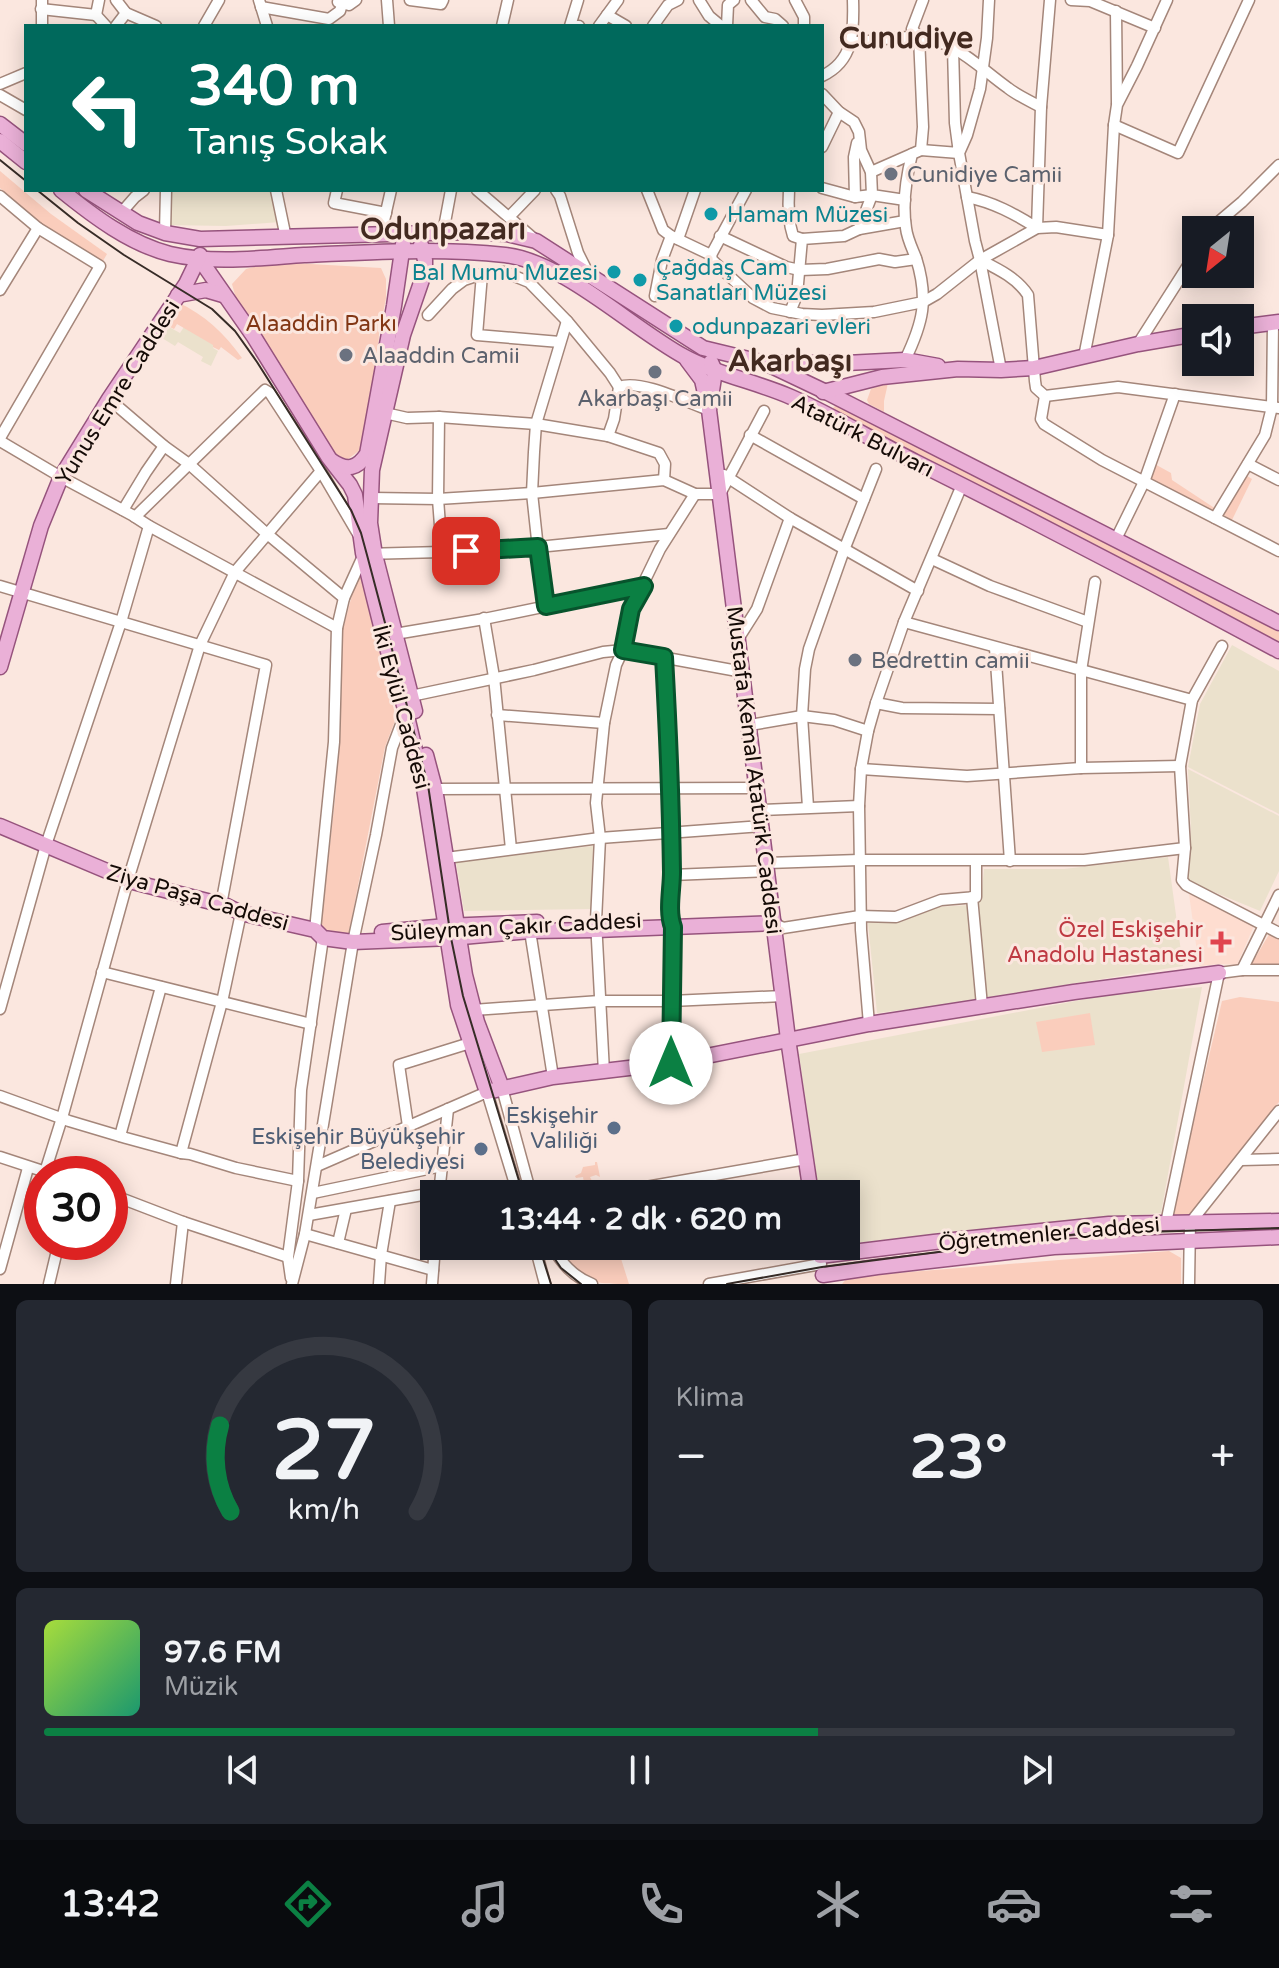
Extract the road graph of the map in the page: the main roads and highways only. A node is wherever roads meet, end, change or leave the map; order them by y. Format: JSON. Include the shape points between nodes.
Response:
{"nodes":[{"id":1,"x":0,"y":124,"type":"edge"},
{"id":2,"x":0,"y":141,"type":"edge"},
{"id":3,"x":24,"y":142,"type":"edge"},
{"id":4,"x":24,"y":160,"type":"edge"},
{"id":5,"x":64,"y":192,"type":"edge"},
{"id":6,"x":89,"y":192,"type":"edge"},
{"id":7,"x":410,"y":233,"type":"junction"},
{"id":8,"x":200,"y":250,"type":"junction"},
{"id":9,"x":402,"y":252,"type":"junction"},
{"id":10,"x":424,"y":252,"type":"junction"},
{"id":11,"x":168,"y":253,"type":"junction"},
{"id":12,"x":452,"y":253,"type":"junction"},
{"id":13,"x":420,"y":287,"type":"junction"},
{"id":14,"x":182,"y":290,"type":"junction"},
{"id":15,"x":223,"y":295,"type":"junction"},
{"id":16,"x":1276,"y":323,"type":"edge"},
{"id":17,"x":1254,"y":325,"type":"edge"},
{"id":18,"x":1182,"y":336,"type":"edge"},
{"id":19,"x":703,"y":348,"type":"junction"},
{"id":20,"x":685,"y":358,"type":"junction"},
{"id":21,"x":765,"y":363,"type":"junction"},
{"id":22,"x":846,"y":363,"type":"junction"},
{"id":23,"x":958,"y":369,"type":"junction"},
{"id":24,"x":715,"y":371,"type":"junction"},
{"id":25,"x":742,"y":379,"type":"junction"},
{"id":26,"x":873,"y":380,"type":"junction"},
{"id":27,"x":811,"y":390,"type":"junction"},
{"id":28,"x":832,"y":395,"type":"junction"},
{"id":29,"x":792,"y":397,"type":"junction"},
{"id":30,"x":709,"y":410,"type":"junction"},
{"id":31,"x":816,"y":410,"type":"junction"},
{"id":32,"x":877,"y":417,"type":"junction"},
{"id":33,"x":831,"y":418,"type":"junction"},
{"id":34,"x":325,"y":465,"type":"junction"},
{"id":35,"x":367,"y":550,"type":"junction"},
{"id":36,"x":1279,"y":623,"type":"edge"},
{"id":37,"x":1279,"y":651,"type":"edge"},
{"id":38,"x":0,"y":667,"type":"edge"},
{"id":39,"x":0,"y":826,"type":"edge"},
{"id":40,"x":774,"y":919,"type":"junction"},
{"id":41,"x":596,"y":926,"type":"junction"},
{"id":42,"x":452,"y":932,"type":"junction"},
{"id":43,"x":1219,"y":973,"type":"road end"},
{"id":44,"x":788,"y":1039,"type":"junction"},
{"id":45,"x":502,"y":1088,"type":"junction"},
{"id":46,"x":809,"y":1180,"type":"edge"},
{"id":47,"x":1279,"y":1221,"type":"edge"},
{"id":48,"x":1279,"y":1237,"type":"edge"},
{"id":49,"x":822,"y":1265,"type":"edge"}],
"edges":[{"from":1,"to":3,"type":"main road"},
{"from":2,"to":4,"type":"main road"},
{"from":5,"to":11,"type":"main road","via":[[105,223]]},
{"from":6,"to":8,"type":"main road","via":[[138,223]]},
{"from":7,"to":8,"type":"main road","name":"Atatürk Bulvarı","via":[[257,238]]},
{"from":7,"to":9,"type":"main road"},
{"from":7,"to":10,"type":"main road"},
{"from":7,"to":19,"type":"main road","name":"Atatürk Bulvarı","via":[[507,234],[536,241]]},
{"from":8,"to":9,"type":"main road","name":"Atatürk Bulvarı"},
{"from":8,"to":11,"type":"main road"},
{"from":8,"to":14,"type":"main road","name":"Yunus Emre Caddesi"},
{"from":8,"to":15,"type":"main road","name":"İki Eylül Caddesi"},
{"from":9,"to":10,"type":"main road","name":"Atatürk Bulvarı"},
{"from":9,"to":34,"type":"main road","via":[[367,454],[355,467]]},
{"from":10,"to":12,"type":"main road","name":"Atatürk Bulvarı"},
{"from":10,"to":13,"type":"main road"},
{"from":11,"to":14,"type":"main road","via":[[183,271]]},
{"from":12,"to":13,"type":"main road"},
{"from":12,"to":20,"type":"main road","name":"Atatürk Bulvarı","via":[[537,263]]},
{"from":13,"to":35,"type":"main road","name":"İki Eylül Caddesi","via":[[403,335],[372,470]]},
{"from":14,"to":15,"type":"main road"},
{"from":14,"to":38,"type":"main road","name":"Yunus Emre Caddesi","via":[[61,477],[41,526]]},
{"from":15,"to":34,"type":"main road","name":"İki Eylül Caddesi","via":[[254,337]]},
{"from":16,"to":17,"type":"main road"},
{"from":18,"to":23,"type":"main road","via":[[1034,368]]},
{"from":19,"to":21,"type":"main road","name":"Atatürk Bulvarı"},
{"from":19,"to":24,"type":"main road"},
{"from":20,"to":24,"type":"main road","name":"Atatürk Bulvarı"},
{"from":20,"to":30,"type":"main road","via":[[702,380]]},
{"from":21,"to":22,"type":"main road"},
{"from":21,"to":27,"type":"main road","name":"Atatürk Bulvarı"},
{"from":22,"to":23,"type":"main road","via":[[905,360]]},
{"from":22,"to":27,"type":"main road","via":[[816,375]]},
{"from":23,"to":26,"type":"main road"},
{"from":24,"to":25,"type":"main road","name":"Atatürk Bulvarı"},
{"from":24,"to":30,"type":"main road","name":"Mustafa Kemal Atatürk Caddesi"},
{"from":25,"to":29,"type":"main road","name":"Atatürk Bulvarı"},
{"from":25,"to":30,"type":"main road","via":[[719,386]]},
{"from":26,"to":28,"type":"main road"},
{"from":26,"to":32,"type":"main road","via":[[862,397]]},
{"from":27,"to":28,"type":"main road"},
{"from":27,"to":29,"type":"main road"},
{"from":27,"to":31,"type":"main road"},
{"from":28,"to":32,"type":"main road","name":"Atatürk Bulvarı"},
{"from":28,"to":33,"type":"main road","via":[[827,404]]},
{"from":29,"to":31,"type":"main road","name":"Atatürk Bulvarı"},
{"from":30,"to":40,"type":"main road","name":"Mustafa Kemal Atatürk Caddesi","via":[[722,474],[720,494]]},
{"from":31,"to":33,"type":"main road","name":"Atatürk Bulvarı"},
{"from":32,"to":36,"type":"main road","name":"Atatürk Bulvarı"},
{"from":33,"to":37,"type":"main road","name":"Atatürk Bulvarı"},
{"from":34,"to":35,"type":"main road","name":"İki Eylül Caddesi","via":[[355,495]]},
{"from":35,"to":42,"type":"main road","name":"İki Eylül Caddesi"},
{"from":35,"to":42,"type":"main road","name":"İki Eylül Caddesi","via":[[435,789]]},
{"from":39,"to":42,"type":"main road","name":"Ziya Paşa Caddesi","via":[[128,880],[319,934],[354,939]]},
{"from":40,"to":41,"type":"main road","name":"Süleyman Çakır Caddesi"},
{"from":40,"to":44,"type":"main road","name":"Mustafa Kemal Atatürk Caddesi"},
{"from":41,"to":42,"type":"main road","name":"Süleyman Çakır Caddesi"},
{"from":41,"to":42,"type":"main road","name":"Süleyman Çakır Caddesi","via":[[510,922]]},
{"from":42,"to":45,"type":"main road","name":"İki Eylül Caddesi"},
{"from":42,"to":45,"type":"main road","name":"İki Eylül Caddesi","via":[[458,1005],[470,1043],[487,1092]]},
{"from":43,"to":44,"type":"main road"},
{"from":44,"to":45,"type":"main road"},
{"from":44,"to":46,"type":"main road","name":"Mustafa Kemal Atatürk Caddesi"},
{"from":47,"to":49,"type":"main road","name":"Öğretmenler Caddesi","via":[[1093,1226],[948,1240]]},
{"from":48,"to":49,"type":"main road","name":"Öğretmenler Caddesi","via":[[1054,1247],[877,1267]]}]}
